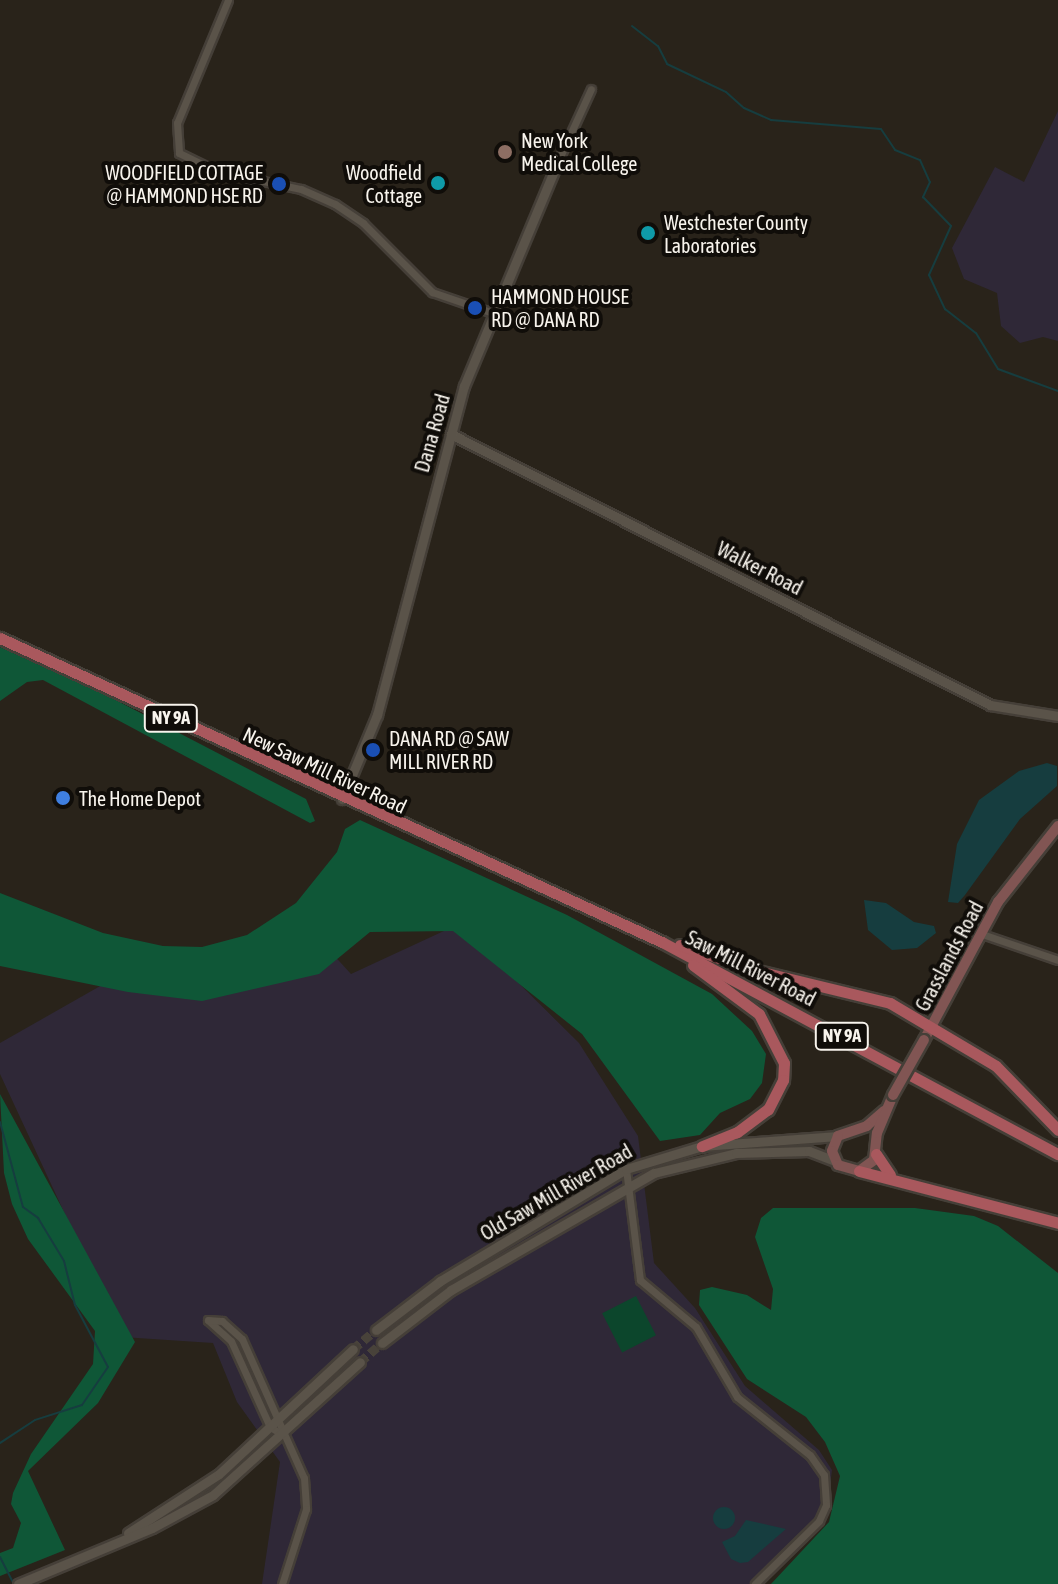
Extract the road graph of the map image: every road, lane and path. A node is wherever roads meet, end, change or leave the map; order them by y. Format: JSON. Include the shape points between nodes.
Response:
{"nodes":[{"id":1,"x":228,"y":0,"type":"edge"},
{"id":2,"x":591,"y":89,"type":"dead end"},
{"id":3,"x":558,"y":161,"type":"joint"},
{"id":4,"x":493,"y":313,"type":"junction"},
{"id":5,"x":451,"y":434,"type":"junction"},
{"id":6,"x":0,"y":638,"type":"edge"},
{"id":7,"x":1058,"y":716,"type":"edge"},
{"id":8,"x":342,"y":799,"type":"junction"},
{"id":9,"x":1058,"y":826,"type":"edge"},
{"id":10,"x":638,"y":931,"type":"junction"},
{"id":11,"x":982,"y":934,"type":"junction"},
{"id":12,"x":1058,"y":960,"type":"edge"},
{"id":13,"x":932,"y":1027,"type":"junction"},
{"id":14,"x":884,"y":1111,"type":"junction"},
{"id":15,"x":857,"y":1129,"type":"junction"},
{"id":16,"x":1058,"y":1130,"type":"edge"},
{"id":17,"x":838,"y":1136,"type":"junction"},
{"id":18,"x":702,"y":1146,"type":"junction"},
{"id":19,"x":876,"y":1148,"type":"junction"},
{"id":20,"x":1058,"y":1154,"type":"edge"},
{"id":21,"x":835,"y":1161,"type":"junction"},
{"id":22,"x":626,"y":1169,"type":"junction"},
{"id":23,"x":859,"y":1171,"type":"junction"},
{"id":24,"x":890,"y":1175,"type":"junction"},
{"id":25,"x":631,"y":1183,"type":"junction"},
{"id":26,"x":1058,"y":1223,"type":"edge"},
{"id":27,"x":376,"y":1330,"type":"tunnel mouth"},
{"id":28,"x":382,"y":1343,"type":"tunnel mouth"},
{"id":29,"x":353,"y":1349,"type":"tunnel mouth"},
{"id":30,"x":360,"y":1362,"type":"tunnel mouth"},
{"id":31,"x":280,"y":1418,"type":"junction"},
{"id":32,"x":270,"y":1427,"type":"junction"},
{"id":33,"x":282,"y":1434,"type":"junction"},
{"id":34,"x":125,"y":1535,"type":"junction"},
{"id":35,"x":18,"y":1584,"type":"edge"},
{"id":36,"x":282,"y":1584,"type":"edge"},
{"id":37,"x":755,"y":1584,"type":"edge"}],
"edges":[{"from":1,"to":4,"type":"street","via":[[177,123],[179,153],[216,171],[328,200],[363,223],[432,292]]},
{"from":2,"to":3,"type":"street","name":"Dana Road"},
{"from":3,"to":4,"type":"street","name":"Dana Road"},
{"from":4,"to":5,"type":"street","name":"Dana Road"},
{"from":5,"to":7,"type":"street","name":"Walker Road","via":[[990,705]]},
{"from":5,"to":8,"type":"street","name":"Dana Road","via":[[377,715]]},
{"from":6,"to":8,"type":"main road","name":"New Saw Mill River Road","number":"NY 9A"},
{"from":8,"to":10,"type":"main road","name":"New Saw Mill River Road","number":"NY 9A"},
{"from":9,"to":11,"type":"main road","name":"Grasslands Road","via":[[1029,857]]},
{"from":10,"to":13,"type":"main road","via":[[758,971],[872,995]]},
{"from":10,"to":18,"type":"main road","via":[[746,1000],[779,1047],[783,1080],[768,1109],[737,1132]]},
{"from":10,"to":20,"type":"main road","name":"Saw Mill River Road","number":"NY 9A"},
{"from":11,"to":12,"type":"street"},
{"from":11,"to":13,"type":"main road","name":"Grasslands Road"},
{"from":13,"to":14,"type":"main road","name":"Grasslands Road","bridge":true},
{"from":13,"to":16,"type":"main road","via":[[996,1066]]},
{"from":14,"to":15,"type":"main road","name":"Old Saw Mill River Road"},
{"from":14,"to":19,"type":"main road"},
{"from":15,"to":17,"type":"main road","name":"Old Saw Mill River Road"},
{"from":15,"to":19,"type":"main road"},
{"from":17,"to":18,"type":"street","name":"Old Saw Mill River Road"},
{"from":17,"to":21,"type":"main road"},
{"from":18,"to":22,"type":"street","name":"Old Saw Mill River Road"},
{"from":19,"to":23,"type":"main road"},
{"from":19,"to":24,"type":"main road"},
{"from":21,"to":23,"type":"main road","name":"Old Saw Mill River Road","via":[[848,1171]]},
{"from":21,"to":25,"type":"street","name":"Old Saw Mill River Road","via":[[809,1151],[736,1153],[684,1163]]},
{"from":22,"to":25,"type":"street"},
{"from":22,"to":27,"type":"street","name":"Old Saw Mill River Road","via":[[440,1281]]},
{"from":23,"to":24,"type":"main road"},
{"from":24,"to":26,"type":"main road","via":[[954,1199]]},
{"from":25,"to":28,"type":"street","name":"Old Saw Mill River Road","via":[[451,1290]]},
{"from":25,"to":37,"type":"street","via":[[640,1280],[696,1327],[737,1397],[810,1455],[824,1475],[826,1505],[819,1521]]},
{"from":29,"to":31,"type":"street"},
{"from":30,"to":33,"type":"street"},
{"from":31,"to":32,"type":"street"},
{"from":31,"to":32,"type":"street","via":[[242,1339],[222,1321],[208,1320],[231,1341]]},
{"from":31,"to":33,"type":"street"},
{"from":32,"to":33,"type":"street"},
{"from":32,"to":34,"type":"street","via":[[200,1488]]},
{"from":33,"to":34,"type":"street","via":[[213,1495],[152,1528]]},
{"from":33,"to":36,"type":"street","via":[[304,1478],[306,1509]]},
{"from":34,"to":35,"type":"street"}]}
